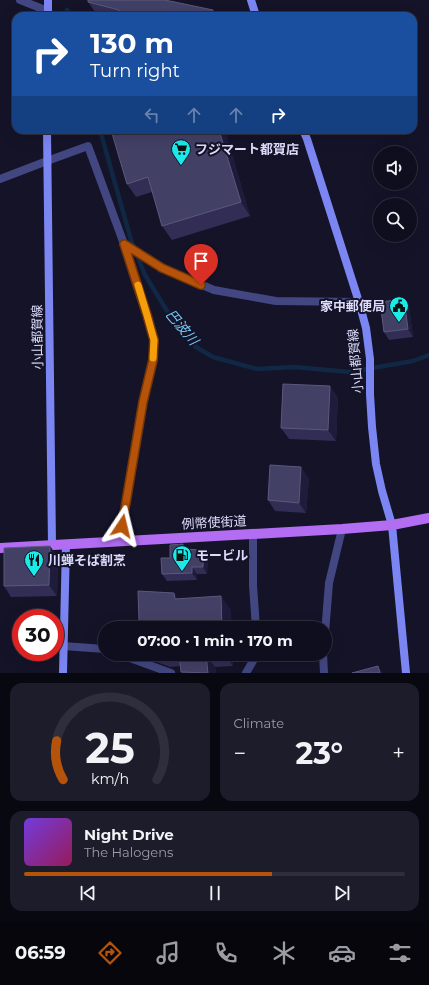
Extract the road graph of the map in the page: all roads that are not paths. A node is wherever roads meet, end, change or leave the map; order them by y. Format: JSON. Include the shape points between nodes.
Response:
{"nodes":[{"id":1,"x":20,"y":0,"type":"edge"},
{"id":2,"x":48,"y":0,"type":"edge"},
{"id":3,"x":251,"y":0,"type":"edge"},
{"id":4,"x":46,"y":12,"type":"edge"},
{"id":5,"x":48,"y":12,"type":"edge"},
{"id":6,"x":255,"y":12,"type":"edge"},
{"id":7,"x":47,"y":134,"type":"edge"},
{"id":8,"x":305,"y":134,"type":"edge"},
{"id":9,"x":47,"y":161,"type":"junction"},
{"id":10,"x":0,"y":179,"type":"edge"},
{"id":11,"x":124,"y":244,"type":"junction"},
{"id":12,"x":359,"y":302,"type":"junction"},
{"id":13,"x":429,"y":518,"type":"edge"},
{"id":14,"x":392,"y":525,"type":"junction"},
{"id":15,"x":342,"y":529,"type":"junction"},
{"id":16,"x":253,"y":533,"type":"junction"},
{"id":17,"x":119,"y":541,"type":"junction"},
{"id":18,"x":66,"y":544,"type":"junction"},
{"id":19,"x":52,"y":545,"type":"junction"},
{"id":20,"x":0,"y":548,"type":"edge"},
{"id":21,"x":64,"y":612,"type":"edge"},
{"id":22,"x":256,"y":621,"type":"edge"},
{"id":23,"x":326,"y":621,"type":"edge"},
{"id":24,"x":64,"y":646,"type":"edge"},
{"id":25,"x":98,"y":648,"type":"edge"},
{"id":26,"x":63,"y":661,"type":"edge"},
{"id":27,"x":138,"y":661,"type":"edge"},
{"id":28,"x":253,"y":661,"type":"edge"},
{"id":29,"x":323,"y":661,"type":"edge"},
{"id":30,"x":63,"y":673,"type":"edge"},
{"id":31,"x":171,"y":673,"type":"edge"},
{"id":32,"x":246,"y":673,"type":"edge"},
{"id":33,"x":324,"y":673,"type":"edge"},
{"id":34,"x":406,"y":673,"type":"edge"}],
"edges":[{"from":1,"to":4,"type":"street"},
{"from":2,"to":5,"type":"main road"},
{"from":3,"to":6,"type":"main road"},
{"from":7,"to":9,"type":"main road","name":"小山都賀線"},
{"from":8,"to":12,"type":"main road","name":"小山都賀線"},
{"from":9,"to":10,"type":"street"},
{"from":9,"to":11,"type":"street","via":[[88,146]]},
{"from":9,"to":19,"type":"main road","name":"小山都賀線"},
{"from":11,"to":12,"type":"street","via":[[162,268],[214,290],[276,301]]},
{"from":11,"to":17,"type":"street","via":[[154,340],[153,360],[143,402]]},
{"from":12,"to":14,"type":"main road","name":"小山都賀線","via":[[370,359],[376,464]]},
{"from":13,"to":14,"type":"main road","name":"例幣使街道"},
{"from":14,"to":15,"type":"main road","name":"例幣使街道"},
{"from":14,"to":34,"type":"main road","name":"小山都賀線"},
{"from":15,"to":16,"type":"main road","name":"例幣使街道"},
{"from":15,"to":23,"type":"street","via":[[329,583]]},
{"from":16,"to":17,"type":"main road","name":"例幣使街道"},
{"from":16,"to":22,"type":"street"},
{"from":17,"to":18,"type":"main road","name":"例幣使街道"},
{"from":18,"to":19,"type":"main road","name":"例幣使街道"},
{"from":18,"to":21,"type":"main road"},
{"from":19,"to":20,"type":"main road","name":"例幣使街道"},
{"from":24,"to":25,"type":"street"},
{"from":26,"to":30,"type":"main road"},
{"from":27,"to":31,"type":"street"},
{"from":28,"to":32,"type":"street"},
{"from":29,"to":33,"type":"street"}]}
